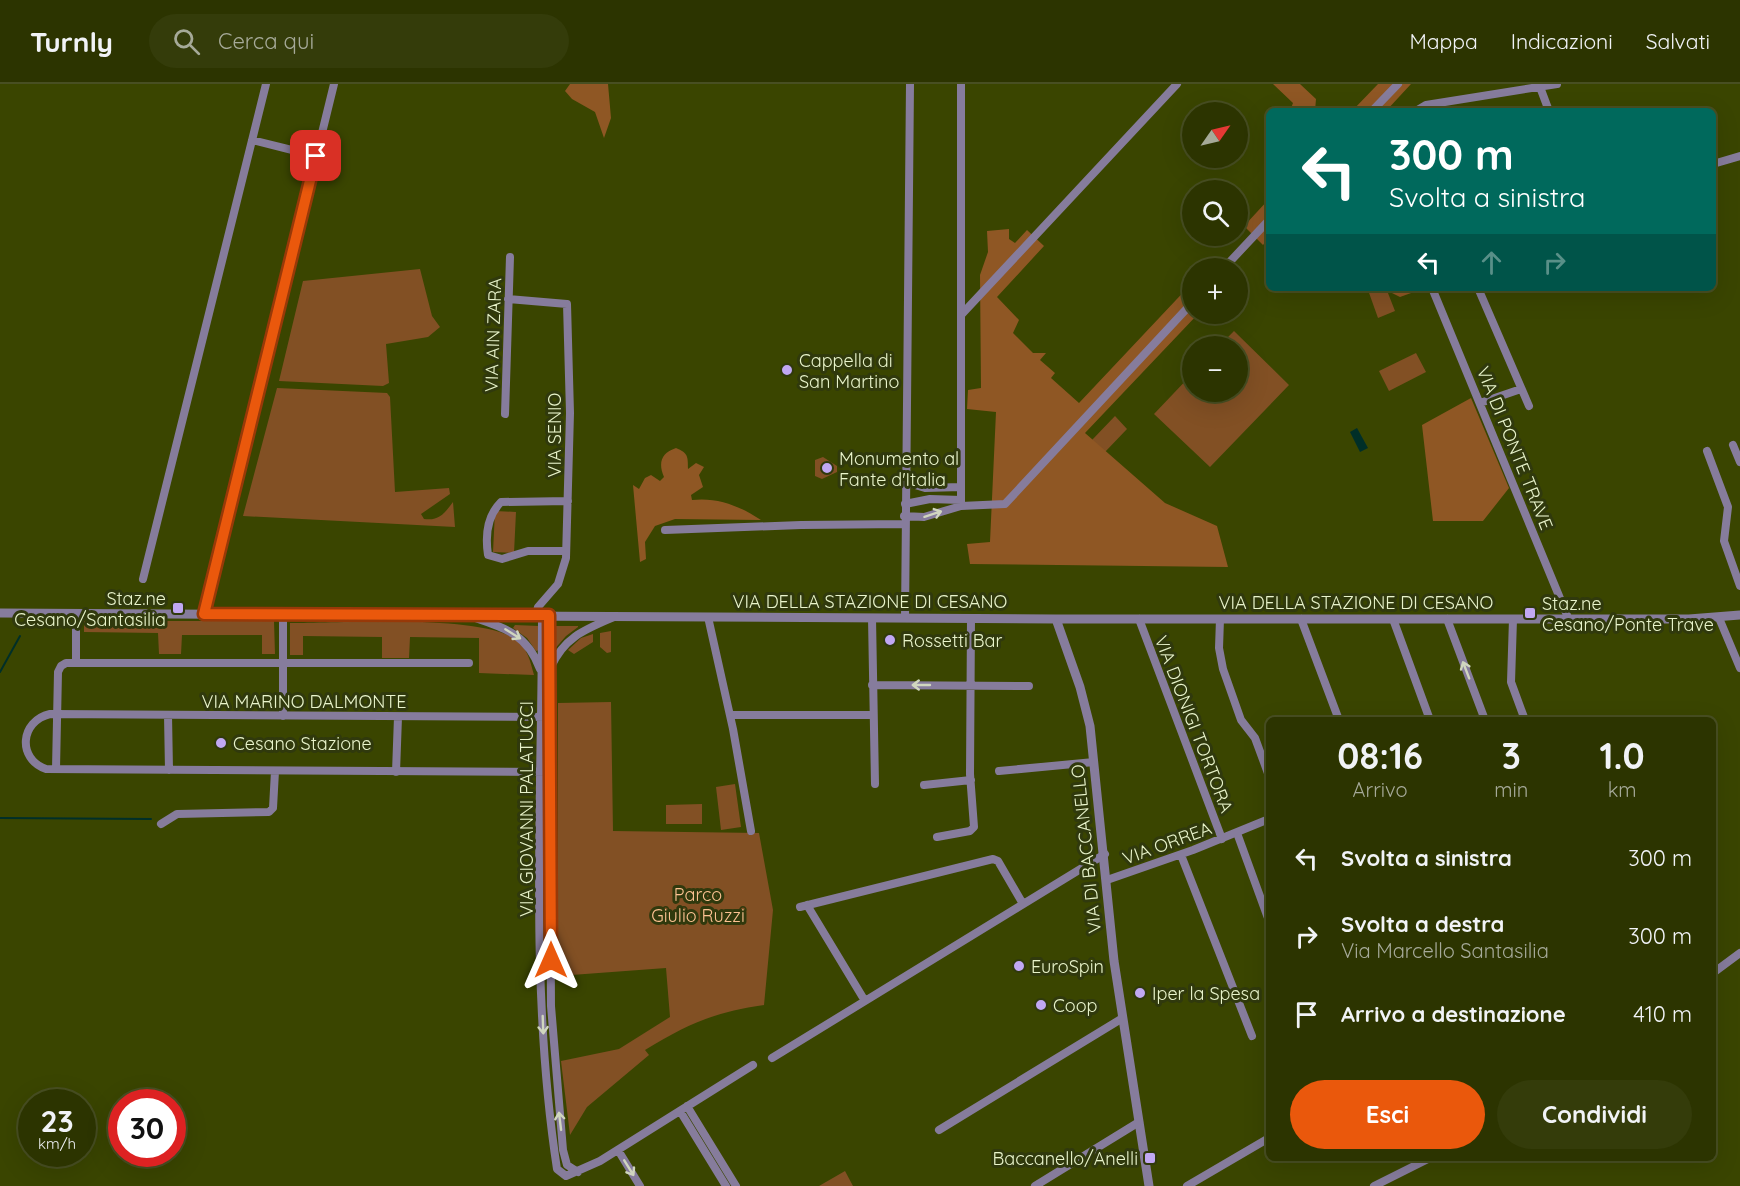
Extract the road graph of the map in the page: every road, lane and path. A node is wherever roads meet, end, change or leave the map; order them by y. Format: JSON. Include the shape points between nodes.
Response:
{"nodes":[{"id":1,"x":266,"y":84,"type":"edge"},
{"id":2,"x":334,"y":84,"type":"edge"},
{"id":3,"x":910,"y":84,"type":"edge"},
{"id":4,"x":961,"y":84,"type":"edge"},
{"id":5,"x":1177,"y":84,"type":"edge"},
{"id":6,"x":1398,"y":84,"type":"edge"},
{"id":7,"x":1557,"y":84,"type":"edge"},
{"id":8,"x":1540,"y":87,"type":"junction"},
{"id":9,"x":1375,"y":108,"type":"edge"},
{"id":10,"x":1421,"y":108,"type":"edge"},
{"id":11,"x":1549,"y":108,"type":"edge"},
{"id":12,"x":252,"y":140,"type":"junction"},
{"id":13,"x":316,"y":156,"type":"junction"},
{"id":14,"x":1740,"y":156,"type":"edge"},
{"id":15,"x":1716,"y":163,"type":"edge"},
{"id":16,"x":1266,"y":223,"type":"edge"},
{"id":17,"x":510,"y":257,"type":"dead end"},
{"id":18,"x":1233,"y":258,"type":"edge"},
{"id":19,"x":1433,"y":291,"type":"edge"},
{"id":20,"x":1479,"y":291,"type":"edge"},
{"id":21,"x":508,"y":299,"type":"junction"},
{"id":22,"x":962,"y":314,"type":"junction"},
{"id":23,"x":1182,"y":314,"type":"edge"},
{"id":24,"x":1521,"y":388,"type":"junction"},
{"id":25,"x":1480,"y":403,"type":"junction"},
{"id":26,"x":1529,"y":406,"type":"dead end"},
{"id":27,"x":505,"y":414,"type":"dead end"},
{"id":28,"x":1733,"y":445,"type":"dead end"},
{"id":29,"x":1707,"y":451,"type":"dead end"},
{"id":30,"x":1740,"y":462,"type":"edge"},
{"id":31,"x":905,"y":482,"type":"junction"},
{"id":32,"x":961,"y":487,"type":"junction"},
{"id":33,"x":568,"y":501,"type":"junction"},
{"id":34,"x":961,"y":503,"type":"junction"},
{"id":35,"x":904,"y":504,"type":"junction"},
{"id":36,"x":904,"y":520,"type":"junction"},
{"id":37,"x":665,"y":530,"type":"dead end"},
{"id":38,"x":566,"y":551,"type":"junction"},
{"id":39,"x":143,"y":579,"type":"dead end"},
{"id":40,"x":1740,"y":586,"type":"edge"},
{"id":41,"x":0,"y":613,"type":"edge"},
{"id":42,"x":76,"y":613,"type":"junction"},
{"id":43,"x":204,"y":614,"type":"junction"},
{"id":44,"x":283,"y":614,"type":"junction"},
{"id":45,"x":466,"y":615,"type":"junction"},
{"id":46,"x":542,"y":615,"type":"junction"},
{"id":47,"x":1740,"y":615,"type":"edge"},
{"id":48,"x":618,"y":616,"type":"junction"},
{"id":49,"x":708,"y":617,"type":"junction"},
{"id":50,"x":872,"y":618,"type":"junction"},
{"id":51,"x":905,"y":618,"type":"junction"},
{"id":52,"x":971,"y":618,"type":"junction"},
{"id":53,"x":1719,"y":618,"type":"junction"},
{"id":54,"x":1056,"y":619,"type":"junction"},
{"id":55,"x":1138,"y":619,"type":"junction"},
{"id":56,"x":1220,"y":619,"type":"junction"},
{"id":57,"x":1300,"y":619,"type":"junction"},
{"id":58,"x":1393,"y":619,"type":"junction"},
{"id":59,"x":1447,"y":619,"type":"junction"},
{"id":60,"x":1513,"y":619,"type":"junction"},
{"id":61,"x":1569,"y":620,"type":"junction"},
{"id":62,"x":76,"y":662,"type":"junction"},
{"id":63,"x":283,"y":663,"type":"junction"},
{"id":64,"x":469,"y":663,"type":"dead end"},
{"id":65,"x":550,"y":668,"type":"junction"},
{"id":66,"x":1740,"y":668,"type":"edge"},
{"id":67,"x":542,"y":673,"type":"junction"},
{"id":68,"x":872,"y":685,"type":"junction"},
{"id":69,"x":970,"y":686,"type":"junction"},
{"id":70,"x":1029,"y":686,"type":"dead end"},
{"id":71,"x":57,"y":714,"type":"junction"},
{"id":72,"x":168,"y":715,"type":"junction"},
{"id":73,"x":730,"y":715,"type":"junction"},
{"id":74,"x":872,"y":715,"type":"junction"},
{"id":75,"x":283,"y":716,"type":"junction"},
{"id":76,"x":398,"y":717,"type":"junction"},
{"id":77,"x":541,"y":717,"type":"junction"},
{"id":78,"x":551,"y":717,"type":"junction"},
{"id":79,"x":1338,"y":717,"type":"edge"},
{"id":80,"x":1429,"y":717,"type":"edge"},
{"id":81,"x":1484,"y":717,"type":"edge"},
{"id":82,"x":1524,"y":717,"type":"edge"},
{"id":83,"x":1094,"y":762,"type":"junction"},
{"id":84,"x":1266,"y":768,"type":"edge"},
{"id":85,"x":56,"y":769,"type":"junction"},
{"id":86,"x":169,"y":770,"type":"junction"},
{"id":87,"x":275,"y":771,"type":"junction"},
{"id":88,"x":541,"y":771,"type":"junction"},
{"id":89,"x":999,"y":771,"type":"dead end"},
{"id":90,"x":396,"y":772,"type":"junction"},
{"id":91,"x":551,"y":772,"type":"junction"},
{"id":92,"x":971,"y":780,"type":"junction"},
{"id":93,"x":874,"y":784,"type":"dead end"},
{"id":94,"x":924,"y":785,"type":"dead end"},
{"id":95,"x":161,"y":824,"type":"dead end"},
{"id":96,"x":1266,"y":824,"type":"edge"},
{"id":97,"x":751,"y":831,"type":"dead end"},
{"id":98,"x":1237,"y":833,"type":"junction"},
{"id":99,"x":937,"y":837,"type":"dead end"},
{"id":100,"x":1222,"y":839,"type":"junction"},
{"id":101,"x":1105,"y":854,"type":"junction"},
{"id":102,"x":1181,"y":855,"type":"junction"},
{"id":103,"x":1107,"y":880,"type":"junction"},
{"id":104,"x":1023,"y":904,"type":"junction"},
{"id":105,"x":1266,"y":913,"type":"edge"},
{"id":106,"x":1740,"y":952,"type":"edge"},
{"id":107,"x":1716,"y":971,"type":"edge"},
{"id":108,"x":865,"y":1000,"type":"junction"},
{"id":109,"x":1121,"y":1019,"type":"junction"},
{"id":110,"x":1252,"y":1036,"type":"dead end"},
{"id":111,"x":772,"y":1058,"type":"dead end"},
{"id":112,"x":753,"y":1065,"type":"dead end"},
{"id":113,"x":683,"y":1109,"type":"junction"},
{"id":114,"x":1139,"y":1122,"type":"junction"},
{"id":115,"x":939,"y":1130,"type":"dead end"},
{"id":116,"x":1266,"y":1140,"type":"edge"},
{"id":117,"x":618,"y":1150,"type":"junction"},
{"id":118,"x":1424,"y":1161,"type":"edge"},
{"id":119,"x":578,"y":1172,"type":"junction"},
{"id":120,"x":640,"y":1186,"type":"edge"},
{"id":121,"x":726,"y":1186,"type":"edge"},
{"id":122,"x":736,"y":1186,"type":"edge"},
{"id":123,"x":1035,"y":1186,"type":"edge"},
{"id":124,"x":1149,"y":1186,"type":"edge"},
{"id":125,"x":1187,"y":1186,"type":"edge"},
{"id":126,"x":1374,"y":1186,"type":"edge"}],
"edges":[{"from":1,"to":12,"type":"street"},
{"from":2,"to":13,"type":"street"},
{"from":3,"to":31,"type":"street"},
{"from":4,"to":22,"type":"street"},
{"from":5,"to":22,"type":"street"},
{"from":6,"to":9,"type":"street"},
{"from":7,"to":8,"type":"street"},
{"from":8,"to":10,"type":"street"},
{"from":8,"to":11,"type":"street"},
{"from":12,"to":13,"type":"street"},
{"from":12,"to":39,"type":"street"},
{"from":13,"to":43,"type":"street"},
{"from":14,"to":15,"type":"street"},
{"from":16,"to":18,"type":"street"},
{"from":17,"to":21,"type":"street","name":"VIA AIN ZARA"},
{"from":19,"to":25,"type":"street","name":"VIA DI PONTE TRAVE"},
{"from":20,"to":24,"type":"street"},
{"from":21,"to":27,"type":"street","name":"VIA AIN ZARA"},
{"from":21,"to":33,"type":"street","name":"VIA SENIO","via":[[567,304]]},
{"from":22,"to":32,"type":"street"},
{"from":23,"to":34,"type":"street","via":[[1005,504]]},
{"from":24,"to":25,"type":"street"},
{"from":24,"to":26,"type":"street"},
{"from":25,"to":61,"type":"street","name":"VIA DI PONTE TRAVE"},
{"from":28,"to":30,"type":"street"},
{"from":29,"to":40,"type":"street","via":[[1728,507],[1724,542]]},
{"from":31,"to":32,"type":"street","via":[[925,488]]},
{"from":31,"to":35,"type":"street"},
{"from":32,"to":34,"type":"street"},
{"from":33,"to":38,"type":"street","name":"VIA SENIO"},
{"from":33,"to":38,"type":"street","via":[[501,502],[489,516],[487,547],[488,555],[502,559],[528,551]]},
{"from":34,"to":35,"type":"street","via":[[930,499]]},
{"from":36,"to":34,"type":"street","one_way":true,"via":[[924,518]]},
{"from":35,"to":36,"type":"street"},
{"from":36,"to":37,"type":"street"},
{"from":36,"to":51,"type":"street"},
{"from":38,"to":46,"type":"street","name":"VIA SENIO","via":[[562,575],[538,607]]},
{"from":41,"to":42,"type":"street","name":"VIA DELLA STAZIONE DI CESANO"},
{"from":42,"to":43,"type":"street","name":"VIA DELLA STAZIONE DI CESANO"},
{"from":42,"to":62,"type":"street"},
{"from":43,"to":44,"type":"street","name":"VIA DELLA STAZIONE DI CESANO"},
{"from":44,"to":45,"type":"street","name":"VIA DELLA STAZIONE DI CESANO"},
{"from":44,"to":63,"type":"street"},
{"from":45,"to":46,"type":"street","name":"VIA DELLA STAZIONE DI CESANO"},
{"from":45,"to":67,"type":"street","one_way":true,"via":[[520,637],[533,652]]},
{"from":46,"to":48,"type":"street","name":"VIA DELLA STAZIONE DI CESANO"},
{"from":46,"to":65,"type":"street","name":"VIA GIOVANNI PALATUCCI"},
{"from":46,"to":67,"type":"street","name":"VIA GIOVANNI PALATUCCI"},
{"from":47,"to":53,"type":"street","name":"VIA DELLA STAZIONE DI CESANO"},
{"from":48,"to":49,"type":"street","name":"VIA DELLA STAZIONE DI CESANO"},
{"from":48,"to":65,"type":"street","via":[[570,638]]},
{"from":49,"to":50,"type":"street","name":"VIA DELLA STAZIONE DI CESANO"},
{"from":49,"to":73,"type":"street"},
{"from":50,"to":51,"type":"street","name":"VIA DELLA STAZIONE DI CESANO"},
{"from":50,"to":68,"type":"street"},
{"from":51,"to":52,"type":"street","name":"VIA DELLA STAZIONE DI CESANO"},
{"from":52,"to":54,"type":"street","name":"VIA DELLA STAZIONE DI CESANO"},
{"from":52,"to":69,"type":"street"},
{"from":53,"to":61,"type":"street","name":"VIA DELLA STAZIONE DI CESANO"},
{"from":53,"to":66,"type":"street"},
{"from":54,"to":55,"type":"street","name":"VIA DELLA STAZIONE DI CESANO"},
{"from":54,"to":83,"type":"street","name":"VIA DI BACCANELLO","via":[[1087,709]]},
{"from":55,"to":56,"type":"street","name":"VIA DELLA STAZIONE DI CESANO"},
{"from":55,"to":100,"type":"street","name":"VIA DIONIGI TORTORA"},
{"from":56,"to":57,"type":"street","name":"VIA DELLA STAZIONE DI CESANO"},
{"from":56,"to":84,"type":"street","via":[[1223,669],[1241,720],[1256,741]]},
{"from":57,"to":58,"type":"street","name":"VIA DELLA STAZIONE DI CESANO"},
{"from":57,"to":79,"type":"street"},
{"from":58,"to":59,"type":"street","name":"VIA DELLA STAZIONE DI CESANO"},
{"from":58,"to":80,"type":"street"},
{"from":59,"to":60,"type":"street","name":"VIA DELLA STAZIONE DI CESANO"},
{"from":81,"to":59,"type":"street","one_way":true},
{"from":60,"to":61,"type":"street","name":"VIA DELLA STAZIONE DI CESANO"},
{"from":60,"to":82,"type":"street","via":[[1511,682]]},
{"from":62,"to":63,"type":"street"},
{"from":62,"to":71,"type":"street","via":[[58,669]]},
{"from":63,"to":64,"type":"street"},
{"from":63,"to":75,"type":"street"},
{"from":65,"to":78,"type":"street","name":"VIA GIOVANNI PALATUCCI"},
{"from":67,"to":77,"type":"street","name":"VIA GIOVANNI PALATUCCI"},
{"from":69,"to":68,"type":"street","one_way":true},
{"from":68,"to":74,"type":"street"},
{"from":69,"to":70,"type":"street"},
{"from":69,"to":92,"type":"street"},
{"from":71,"to":72,"type":"street","name":"VIA MARINO DALMONTE"},
{"from":71,"to":85,"type":"street"},
{"from":71,"to":85,"type":"street","name":"VIA MARINO DALMONTE","via":[[35,721],[25,740],[34,762]]},
{"from":72,"to":75,"type":"street","name":"VIA MARINO DALMONTE"},
{"from":72,"to":86,"type":"street"},
{"from":73,"to":74,"type":"street"},
{"from":73,"to":97,"type":"street"},
{"from":74,"to":93,"type":"street"},
{"from":75,"to":76,"type":"street","name":"VIA MARINO DALMONTE"},
{"from":76,"to":77,"type":"street","name":"VIA MARINO DALMONTE"},
{"from":76,"to":90,"type":"street"},
{"from":77,"to":78,"type":"street","name":"VIA MARINO DALMONTE"},
{"from":77,"to":88,"type":"street","name":"VIA GIOVANNI PALATUCCI"},
{"from":78,"to":91,"type":"street","name":"VIA GIOVANNI PALATUCCI"},
{"from":83,"to":89,"type":"street"},
{"from":83,"to":101,"type":"street","name":"VIA DI BACCANELLO"},
{"from":85,"to":86,"type":"street","name":"VIA MARINO DALMONTE"},
{"from":86,"to":87,"type":"street","name":"VIA MARINO DALMONTE"},
{"from":87,"to":90,"type":"street","name":"VIA MARINO DALMONTE"},
{"from":87,"to":95,"type":"street","via":[[273,808],[269,812],[177,814]]},
{"from":88,"to":90,"type":"street","name":"VIA MARINO DALMONTE"},
{"from":88,"to":91,"type":"street","name":"VIA MARINO DALMONTE"},
{"from":88,"to":119,"type":"street","name":"VIA GIOVANNI PALATUCCI","one_way":true,"via":[[541,962],[548,1098],[557,1169],[566,1176]]},
{"from":119,"to":91,"type":"street","name":"VIA GIOVANNI PALATUCCI","one_way":true,"via":[[567,1166],[563,1150],[554,1056]]},
{"from":92,"to":94,"type":"street"},
{"from":92,"to":99,"type":"street","via":[[974,829]]},
{"from":96,"to":98,"type":"street","name":"VIA ORREA"},
{"from":98,"to":100,"type":"street","name":"VIA ORREA"},
{"from":98,"to":105,"type":"street"},
{"from":100,"to":102,"type":"street","name":"VIA ORREA"},
{"from":101,"to":103,"type":"street","name":"VIA DI BACCANELLO"},
{"from":101,"to":104,"type":"street"},
{"from":102,"to":103,"type":"street","name":"VIA ORREA"},
{"from":102,"to":110,"type":"street"},
{"from":103,"to":109,"type":"street","name":"VIA DI BACCANELLO"},
{"from":104,"to":108,"type":"street"},
{"from":104,"to":108,"type":"street","via":[[998,861],[993,859],[804,906]]},
{"from":106,"to":107,"type":"street"},
{"from":108,"to":111,"type":"street"},
{"from":109,"to":114,"type":"street","name":"VIA DI BACCANELLO"},
{"from":109,"to":115,"type":"street"},
{"from":112,"to":113,"type":"street"},
{"from":113,"to":117,"type":"street"},
{"from":113,"to":121,"type":"street"},
{"from":113,"to":122,"type":"street"},
{"from":114,"to":123,"type":"street"},
{"from":114,"to":124,"type":"street","name":"VIA DI BACCANELLO"},
{"from":116,"to":125,"type":"street"},
{"from":117,"to":119,"type":"street"},
{"from":117,"to":120,"type":"street","one_way":true},
{"from":118,"to":126,"type":"street"}]}
